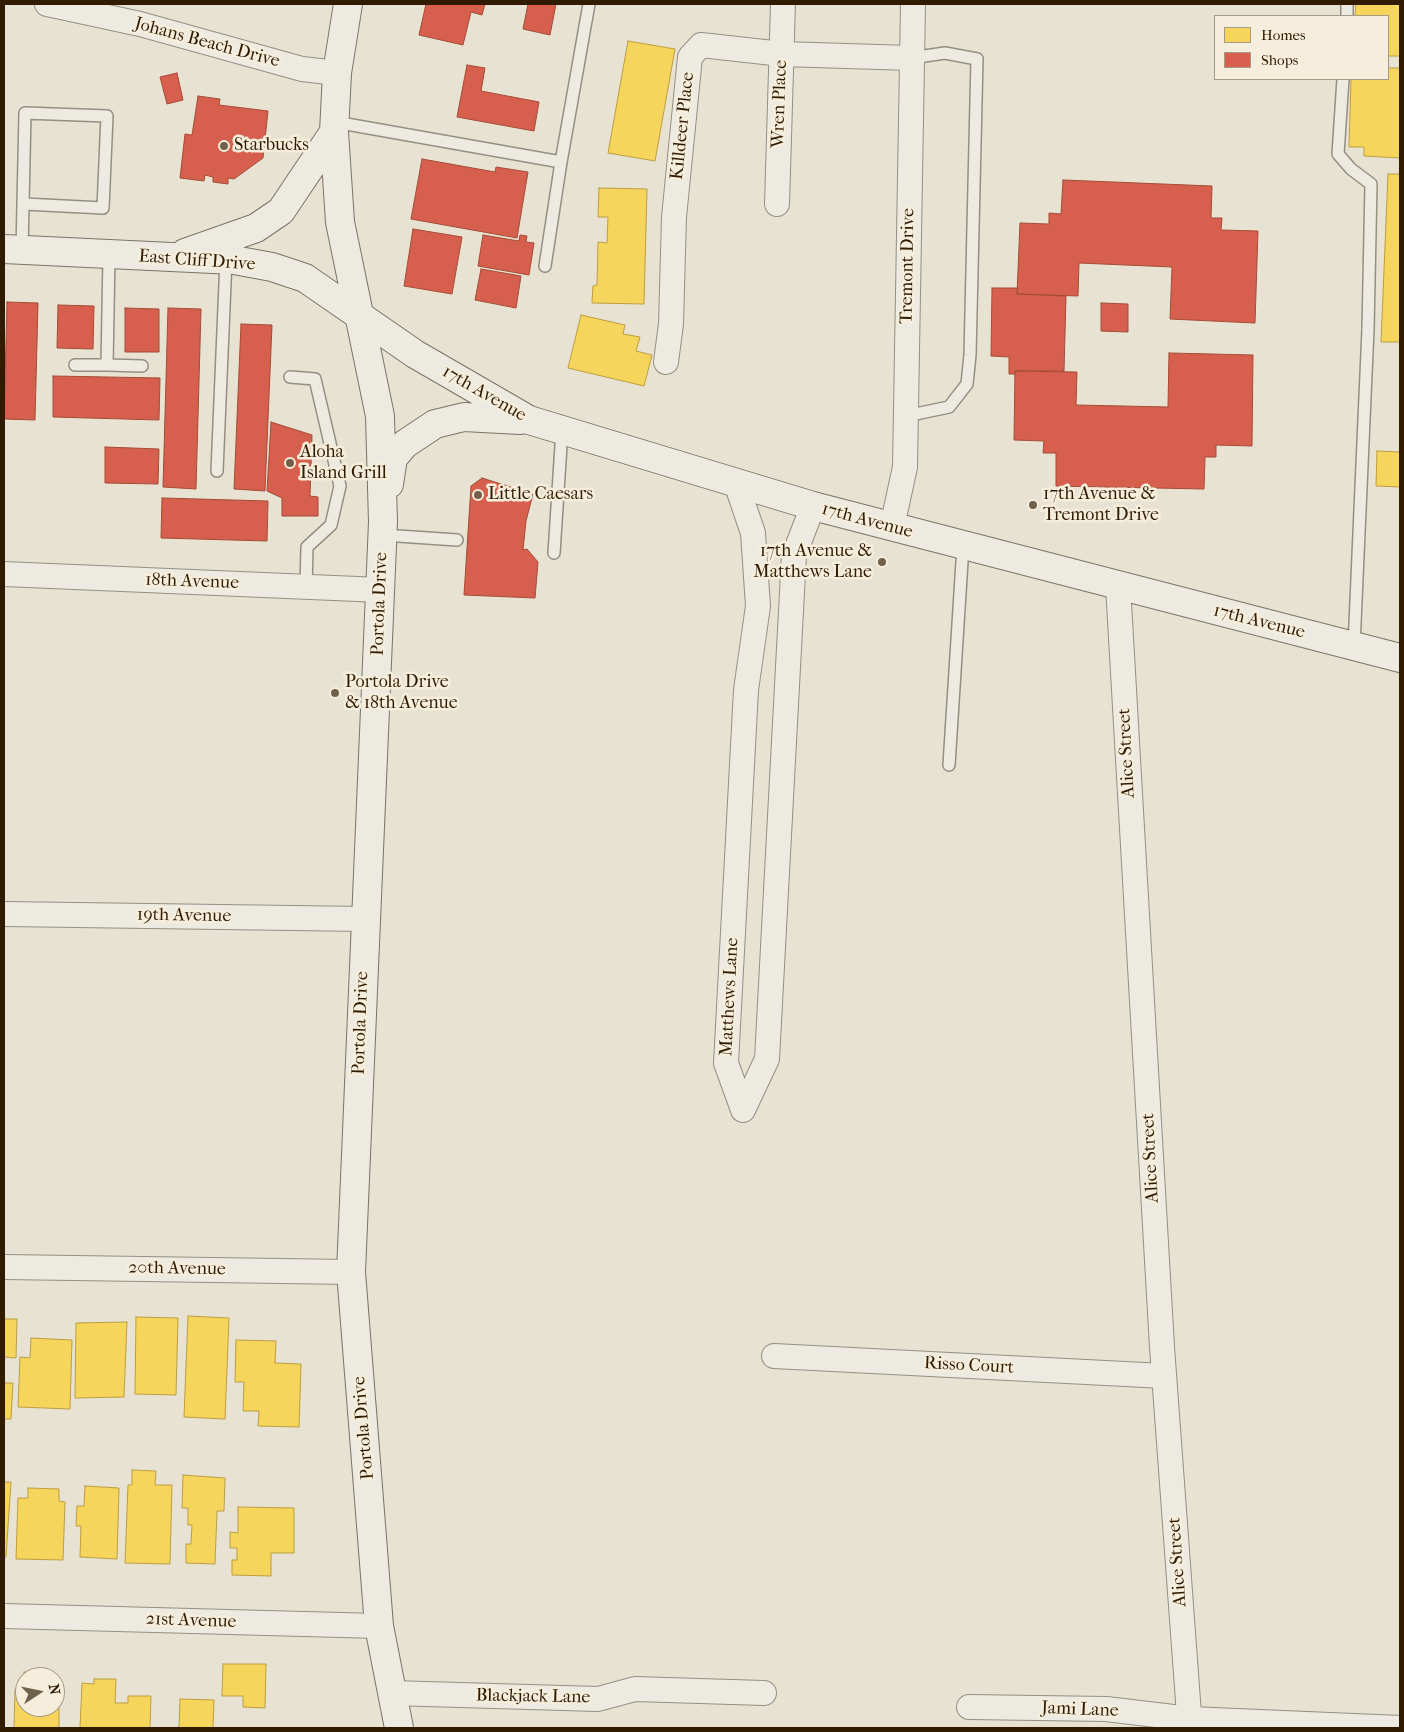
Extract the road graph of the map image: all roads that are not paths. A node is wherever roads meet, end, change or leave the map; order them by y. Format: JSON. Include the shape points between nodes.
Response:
{"nodes":[{"id":1,"x":47,"y":4,"type":"edge"},
{"id":2,"x":348,"y":4,"type":"edge"},
{"id":3,"x":589,"y":4,"type":"edge"},
{"id":4,"x":783,"y":4,"type":"edge"},
{"id":5,"x":913,"y":4,"type":"edge"},
{"id":6,"x":782,"y":54,"type":"junction"},
{"id":7,"x":911,"y":58,"type":"junction"},
{"id":8,"x":337,"y":73,"type":"junction"},
{"id":9,"x":1343,"y":80,"type":"edge"},
{"id":10,"x":335,"y":127,"type":"junction"},
{"id":11,"x":561,"y":162,"type":"junction"},
{"id":12,"x":24,"y":204,"type":"junction"},
{"id":13,"x":777,"y":204,"type":"dead end"},
{"id":14,"x":13,"y":249,"type":"edge"},
{"id":15,"x":109,"y":256,"type":"junction"},
{"id":16,"x":171,"y":258,"type":"junction"},
{"id":17,"x":226,"y":260,"type":"junction"},
{"id":18,"x":545,"y":266,"type":"dead end"},
{"id":19,"x":360,"y":318,"type":"junction"},
{"id":20,"x":666,"y":362,"type":"dead end"},
{"id":21,"x":75,"y":364,"type":"dead end"},
{"id":22,"x":107,"y":364,"type":"junction"},
{"id":23,"x":142,"y":366,"type":"dead end"},
{"id":24,"x":290,"y":377,"type":"dead end"},
{"id":25,"x":906,"y":416,"type":"junction"},
{"id":26,"x":529,"y":420,"type":"junction"},
{"id":27,"x":562,"y":430,"type":"junction"},
{"id":28,"x":217,"y":471,"type":"dead end"},
{"id":29,"x":736,"y":483,"type":"junction"},
{"id":30,"x":812,"y":506,"type":"junction"},
{"id":31,"x":892,"y":527,"type":"junction"},
{"id":32,"x":383,"y":529,"type":"junction"},
{"id":33,"x":457,"y":540,"type":"dead end"},
{"id":34,"x":963,"y":546,"type":"junction"},
{"id":35,"x":554,"y":553,"type":"dead end"},
{"id":36,"x":4,"y":574,"type":"edge"},
{"id":37,"x":1118,"y":586,"type":"junction"},
{"id":38,"x":306,"y":587,"type":"junction"},
{"id":39,"x":381,"y":590,"type":"junction"},
{"id":40,"x":1354,"y":646,"type":"junction"},
{"id":41,"x":1400,"y":658,"type":"edge"},
{"id":42,"x":949,"y":765,"type":"dead end"},
{"id":43,"x":4,"y":914,"type":"edge"},
{"id":44,"x":365,"y":918,"type":"junction"},
{"id":45,"x":4,"y":1267,"type":"edge"},
{"id":46,"x":351,"y":1272,"type":"junction"},
{"id":47,"x":774,"y":1356,"type":"dead end"},
{"id":48,"x":1164,"y":1376,"type":"junction"},
{"id":49,"x":4,"y":1616,"type":"edge"},
{"id":50,"x":379,"y":1626,"type":"junction"},
{"id":51,"x":391,"y":1693,"type":"junction"},
{"id":52,"x":764,"y":1693,"type":"dead end"},
{"id":53,"x":969,"y":1707,"type":"dead end"},
{"id":54,"x":1190,"y":1724,"type":"edge"},
{"id":55,"x":399,"y":1728,"type":"edge"},
{"id":56,"x":1400,"y":1728,"type":"edge"}],
"edges":[{"from":1,"to":8,"type":"street","name":"Johans Beach Drive","via":[[140,24],[302,69]]},
{"from":2,"to":8,"type":"main road"},
{"from":3,"to":11,"type":"lane"},
{"from":4,"to":6,"type":"street","name":"Wren Place"},
{"from":5,"to":7,"type":"street","name":"Tremont Drive"},
{"from":6,"to":7,"type":"street","name":"Killdeer Place"},
{"from":6,"to":13,"type":"street","name":"Wren Place"},
{"from":6,"to":20,"type":"street","name":"Killdeer Place","via":[[701,45],[690,57],[674,217],[671,324]]},
{"from":7,"to":25,"type":"street","name":"Tremont Drive"},
{"from":7,"to":25,"type":"lane","via":[[945,54],[977,59],[967,384],[949,406]]},
{"from":8,"to":10,"type":"main road"},
{"from":9,"to":40,"type":"lane","via":[[1338,154],[1350,169],[1371,184]]},
{"from":10,"to":11,"type":"lane"},
{"from":10,"to":16,"type":"main road","via":[[281,211],[256,228]]},
{"from":10,"to":19,"type":"main road","via":[[340,222]]},
{"from":11,"to":18,"type":"lane"},
{"from":12,"to":12,"type":"lane","via":[[26,113],[107,116],[103,208]]},
{"from":12,"to":14,"type":"lane"},
{"from":14,"to":15,"type":"main road","name":"East Cliff Drive"},
{"from":15,"to":16,"type":"main road","name":"East Cliff Drive"},
{"from":15,"to":22,"type":"lane"},
{"from":16,"to":17,"type":"main road","name":"East Cliff Drive"},
{"from":17,"to":19,"type":"main road","name":"East Cliff Drive","via":[[272,267],[304,278]]},
{"from":17,"to":28,"type":"lane"},
{"from":19,"to":26,"type":"main road","name":"17th Avenue"},
{"from":19,"to":32,"type":"main road","name":"Portola Drive","via":[[380,416]]},
{"from":21,"to":22,"type":"lane"},
{"from":22,"to":23,"type":"lane"},
{"from":24,"to":38,"type":"lane","via":[[315,379],[340,486],[331,525],[308,547]]},
{"from":25,"to":31,"type":"street","name":"Tremont Drive","via":[[904,475]]},
{"from":26,"to":27,"type":"main road","name":"17th Avenue"},
{"from":26,"to":32,"type":"main road","via":[[464,417],[435,424],[405,444],[393,458]]},
{"from":27,"to":29,"type":"main road","name":"17th Avenue"},
{"from":27,"to":35,"type":"lane"},
{"from":29,"to":30,"type":"main road","name":"17th Avenue"},
{"from":29,"to":30,"type":"street","name":"Matthews Lane","via":[[753,533],[758,606],[746,690],[726,1064],[743,1110],[766,1058],[794,555]]},
{"from":30,"to":31,"type":"main road","name":"17th Avenue"},
{"from":31,"to":34,"type":"main road","name":"17th Avenue"},
{"from":32,"to":33,"type":"lane"},
{"from":32,"to":39,"type":"main road","name":"Portola Drive"},
{"from":34,"to":37,"type":"main road","name":"17th Avenue"},
{"from":34,"to":42,"type":"lane"},
{"from":36,"to":38,"type":"street","name":"18th Avenue"},
{"from":37,"to":40,"type":"main road","name":"17th Avenue"},
{"from":37,"to":48,"type":"street","name":"Alice Street"},
{"from":38,"to":39,"type":"street","name":"18th Avenue"},
{"from":39,"to":44,"type":"main road","name":"Portola Drive"},
{"from":40,"to":41,"type":"main road","name":"17th Avenue"},
{"from":43,"to":44,"type":"street","name":"19th Avenue"},
{"from":44,"to":46,"type":"main road","name":"Portola Drive"},
{"from":45,"to":46,"type":"street","name":"20th Avenue"},
{"from":46,"to":50,"type":"main road","name":"Portola Drive"},
{"from":47,"to":48,"type":"street","name":"Risso Court"},
{"from":48,"to":54,"type":"street","name":"Alice Street"},
{"from":49,"to":50,"type":"street","name":"21st Avenue"},
{"from":50,"to":51,"type":"main road","name":"Portola Drive"},
{"from":51,"to":52,"type":"street","name":"Blackjack Lane","via":[[598,1699],[635,1689]]},
{"from":51,"to":55,"type":"main road","name":"Portola Drive"},
{"from":53,"to":54,"type":"street","name":"Jami Lane","via":[[1106,1710]]},
{"from":54,"to":56,"type":"street","name":"Jami Lane"}]}
